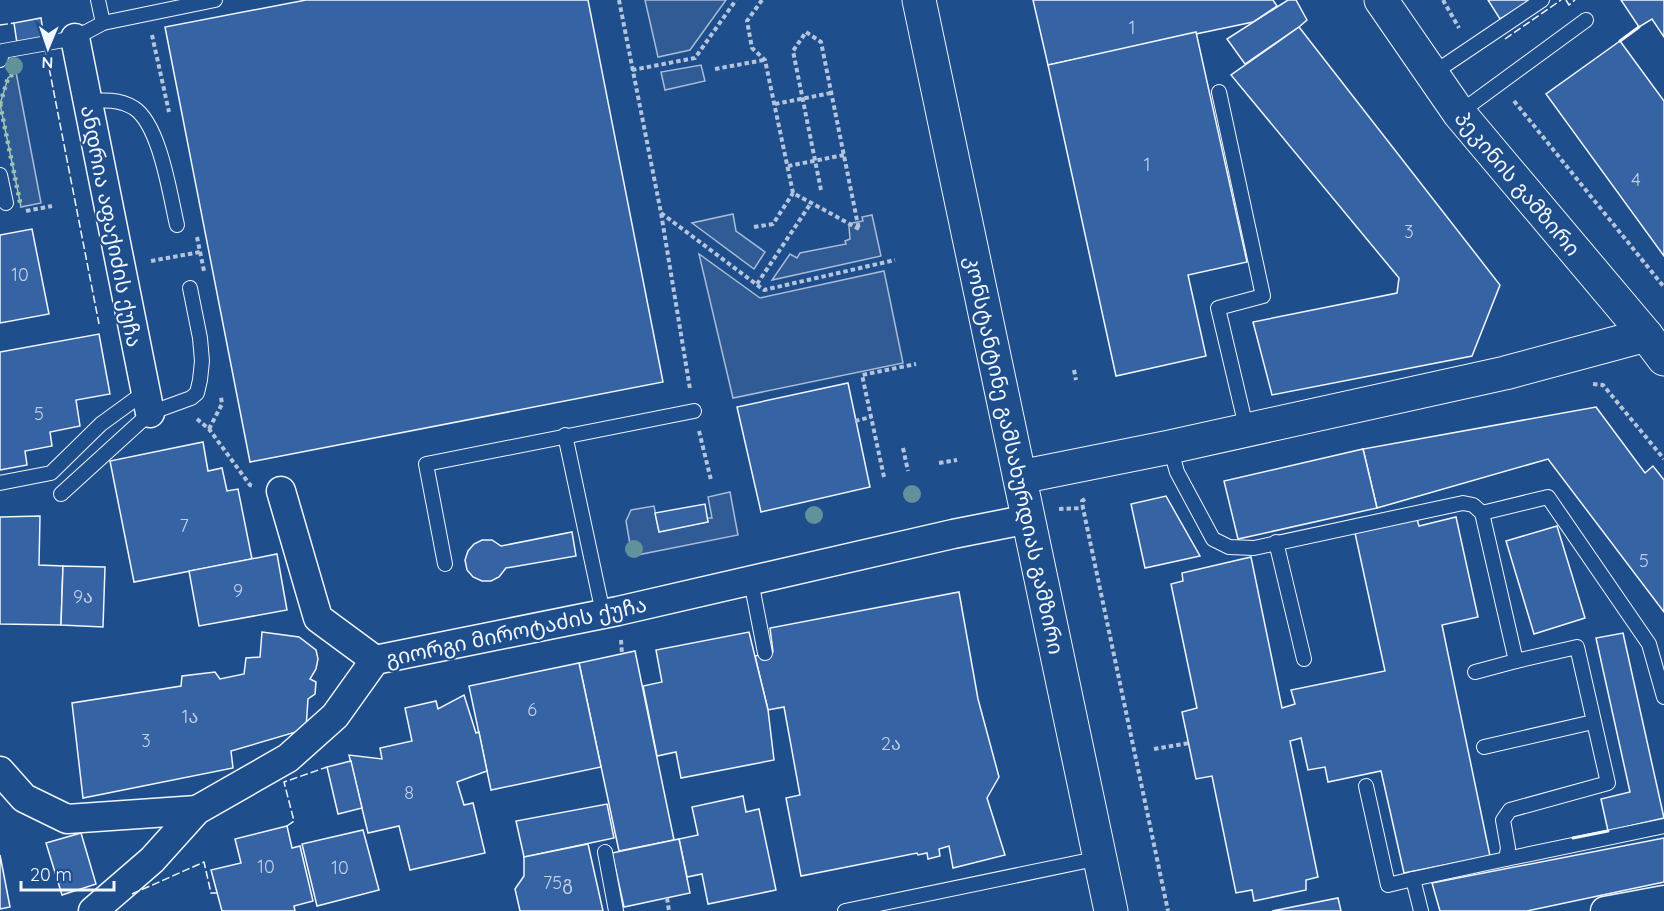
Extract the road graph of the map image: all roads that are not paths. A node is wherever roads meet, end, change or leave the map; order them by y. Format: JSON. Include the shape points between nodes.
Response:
{"nodes":[{"id":1,"x":98,"y":0,"type":"edge"},
{"id":2,"x":215,"y":0,"type":"edge"},
{"id":3,"x":919,"y":0,"type":"edge"},
{"id":4,"x":1381,"y":0,"type":"edge"},
{"id":5,"x":1542,"y":0,"type":"edge"},
{"id":6,"x":1586,"y":20,"type":"dead end"},
{"id":7,"x":103,"y":23,"type":"junction"},
{"id":8,"x":75,"y":38,"type":"junction"},
{"id":9,"x":0,"y":60,"type":"edge"},
{"id":10,"x":1431,"y":75,"type":"junction"},
{"id":11,"x":1219,"y":92,"type":"dead end"},
{"id":12,"x":88,"y":101,"type":"junction"},
{"id":13,"x":1459,"y":113,"type":"junction"},
{"id":14,"x":0,"y":175,"type":"edge"},
{"id":15,"x":6,"y":203,"type":"dead end"},
{"id":16,"x":177,"y":225,"type":"dead end"},
{"id":17,"x":190,"y":288,"type":"dead end"},
{"id":18,"x":1658,"y":343,"type":"edge"},
{"id":19,"x":147,"y":402,"type":"junction"},
{"id":20,"x":694,"y":411,"type":"road end"},
{"id":21,"x":1247,"y":431,"type":"junction"},
{"id":22,"x":565,"y":435,"type":"junction"},
{"id":23,"x":1170,"y":447,"type":"junction"},
{"id":24,"x":1020,"y":477,"type":"junction"},
{"id":25,"x":0,"y":483,"type":"edge"},
{"id":26,"x":281,"y":491,"type":"road end"},
{"id":27,"x":62,"y":494,"type":"dead end"},
{"id":28,"x":1482,"y":513,"type":"junction"},
{"id":29,"x":1029,"y":519,"type":"junction"},
{"id":30,"x":1276,"y":542,"type":"junction"},
{"id":31,"x":446,"y":564,"type":"dead end"},
{"id":32,"x":751,"y":581,"type":"junction"},
{"id":33,"x":603,"y":614,"type":"junction"},
{"id":34,"x":765,"y":653,"type":"dead end"},
{"id":35,"x":1304,"y":659,"type":"dead end"},
{"id":36,"x":375,"y":660,"type":"junction"},
{"id":37,"x":1516,"y":661,"type":"junction"},
{"id":38,"x":1475,"y":672,"type":"dead end"},
{"id":39,"x":1664,"y":697,"type":"edge"},
{"id":40,"x":1593,"y":722,"type":"junction"},
{"id":41,"x":1484,"y":747,"type":"dead end"},
{"id":42,"x":0,"y":771,"type":"edge"},
{"id":43,"x":1366,"y":786,"type":"dead end"},
{"id":44,"x":197,"y":810,"type":"junction"},
{"id":45,"x":1664,"y":826,"type":"edge"},
{"id":46,"x":605,"y":852,"type":"dead end"},
{"id":47,"x":1100,"y":858,"type":"junction"},
{"id":48,"x":1506,"y":859,"type":"junction"},
{"id":49,"x":1413,"y":879,"type":"junction"},
{"id":50,"x":1664,"y":900,"type":"edge"},
{"id":51,"x":93,"y":911,"type":"edge"},
{"id":52,"x":616,"y":911,"type":"edge"},
{"id":53,"x":845,"y":911,"type":"edge"},
{"id":54,"x":1111,"y":911,"type":"edge"},
{"id":55,"x":1421,"y":911,"type":"edge"},
{"id":56,"x":1605,"y":911,"type":"edge"}],
"edges":[{"from":1,"to":7,"type":"lane"},
{"from":2,"to":7,"type":"lane"},
{"from":3,"to":24,"type":"main road","name":"კონსტანტინე გამსახურდიას გამზირი"},
{"from":4,"to":10,"type":"main road","name":"პეკინის გამზირი"},
{"from":5,"to":10,"type":"lane"},
{"from":6,"to":13,"type":"lane"},
{"from":7,"to":8,"type":"lane"},
{"from":8,"to":9,"type":"lane","via":[[3,51]]},
{"from":8,"to":12,"type":"street","name":"ანდრია აფაქიძის ქუჩა"},
{"from":10,"to":13,"type":"main road","name":"პეკინის გამზირი"},
{"from":11,"to":21,"type":"lane","via":[[1263,296],[1218,308]]},
{"from":12,"to":16,"type":"lane","via":[[114,100],[134,108],[143,117],[158,148]]},
{"from":12,"to":19,"type":"street","name":"ანდრია აფაქიძის ქუჩა"},
{"from":13,"to":18,"type":"main road","name":"პეკინის გამზირი"},
{"from":14,"to":15,"type":"lane"},
{"from":17,"to":19,"type":"lane","via":[[200,338],[200,380],[196,393],[191,398]]},
{"from":18,"to":21,"type":"main road"},
{"from":19,"to":25,"type":"lane","via":[[101,423],[51,473]]},
{"from":19,"to":27,"type":"lane"},
{"from":20,"to":22,"type":"lane"},
{"from":21,"to":23,"type":"main road"},
{"from":22,"to":31,"type":"lane","via":[[426,464]]},
{"from":22,"to":33,"type":"lane"},
{"from":23,"to":24,"type":"main road"},
{"from":23,"to":30,"type":"lane","via":[[1177,472],[1214,538],[1229,547],[1254,548]]},
{"from":24,"to":29,"type":"main road","name":"კონსტანტინე გამსახურდიას გამზირი"},
{"from":26,"to":36,"type":"street","via":[[318,618]]},
{"from":28,"to":30,"type":"lane","via":[[1473,505],[1463,504]]},
{"from":28,"to":37,"type":"lane"},
{"from":28,"to":39,"type":"lane","via":[[1548,497],[1649,644]]},
{"from":29,"to":32,"type":"street","name":"გიორგი მიროტაძის ქუჩა"},
{"from":29,"to":47,"type":"main road","name":"კონსტანტინე გამსახურდიას გამზირი"},
{"from":30,"to":35,"type":"lane"},
{"from":32,"to":33,"type":"street","name":"გიორგი მიროტაძის ქუჩა"},
{"from":32,"to":34,"type":"lane"},
{"from":33,"to":36,"type":"street","name":"გიორგი მიროტაძის ქუჩა"},
{"from":36,"to":44,"type":"street","name":"გიორგი მიროტაძის ქუჩა","via":[[335,716],[288,758]]},
{"from":37,"to":38,"type":"lane"},
{"from":37,"to":40,"type":"lane","via":[[1577,647]]},
{"from":40,"to":41,"type":"lane"},
{"from":40,"to":48,"type":"lane","via":[[1608,783],[1510,810],[1503,820]]},
{"from":42,"to":44,"type":"street","via":[[24,798],[67,819]]},
{"from":43,"to":49,"type":"lane","via":[[1388,885]]},
{"from":44,"to":51,"type":"street","name":"გიორგი მიროტაძის ქუჩა","via":[[152,860]]},
{"from":45,"to":48,"type":"lane"},
{"from":46,"to":52,"type":"lane"},
{"from":47,"to":53,"type":"lane"},
{"from":47,"to":54,"type":"main road","name":"კონსტანტინე გამსახურდიას გამზირი"},
{"from":48,"to":49,"type":"lane"},
{"from":49,"to":55,"type":"lane"},
{"from":50,"to":56,"type":"street"}]}
